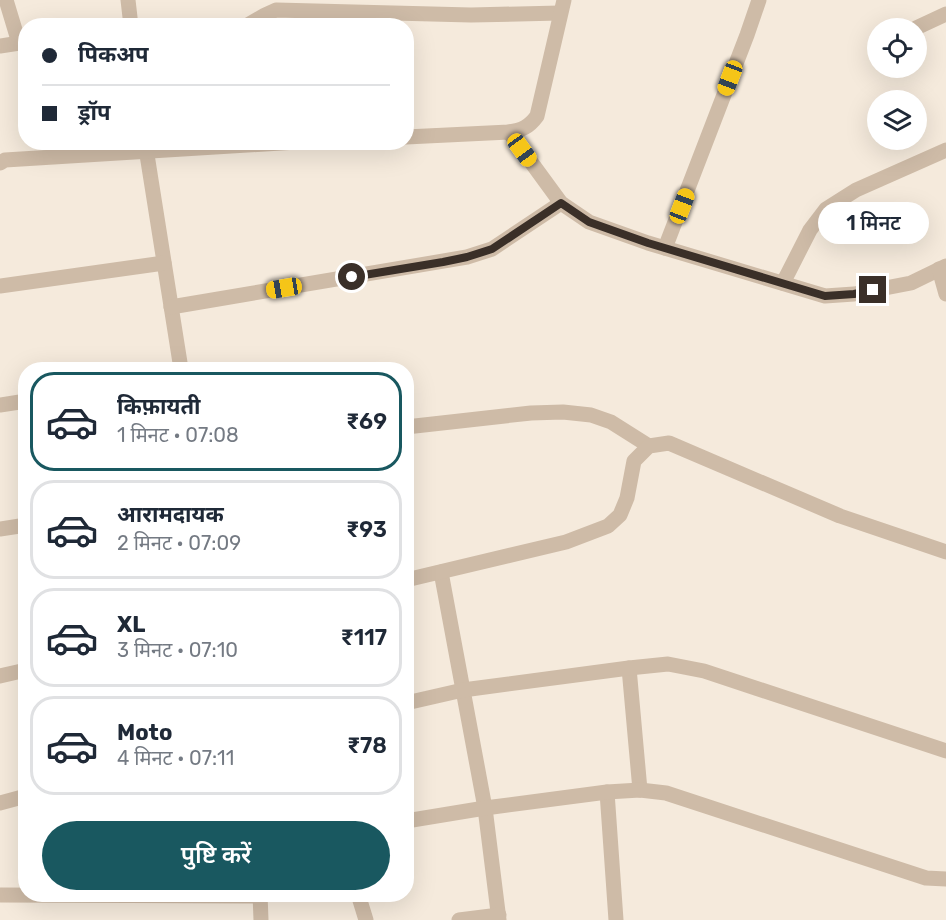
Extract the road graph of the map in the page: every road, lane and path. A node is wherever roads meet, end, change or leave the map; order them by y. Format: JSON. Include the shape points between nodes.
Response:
{"nodes":[{"id":1,"x":6,"y":0,"type":"edge"},
{"id":2,"x":128,"y":0,"type":"edge"},
{"id":3,"x":759,"y":0,"type":"edge"},
{"id":4,"x":562,"y":7,"type":"edge"},
{"id":5,"x":946,"y":14,"type":"edge"},
{"id":6,"x":130,"y":18,"type":"edge"},
{"id":7,"x":260,"y":18,"type":"edge"},
{"id":8,"x":927,"y":23,"type":"edge"},
{"id":9,"x":18,"y":32,"type":"edge"},
{"id":10,"x":18,"y":43,"type":"edge"},
{"id":11,"x":0,"y":46,"type":"edge"},
{"id":12,"x":509,"y":132,"type":"junction"},
{"id":13,"x":414,"y":137,"type":"edge"},
{"id":14,"x":113,"y":150,"type":"edge"},
{"id":15,"x":145,"y":150,"type":"edge"},
{"id":16,"x":946,"y":150,"type":"edge"},
{"id":17,"x":0,"y":163,"type":"edge"},
{"id":18,"x":561,"y":203,"type":"junction"},
{"id":19,"x":665,"y":248,"type":"junction"},
{"id":20,"x":164,"y":263,"type":"junction"},
{"id":21,"x":942,"y":268,"type":"edge"},
{"id":22,"x":783,"y":283,"type":"junction"},
{"id":23,"x":0,"y":286,"type":"edge"},
{"id":24,"x":946,"y":294,"type":"edge"},
{"id":25,"x":171,"y":307,"type":"junction"},
{"id":26,"x":180,"y":362,"type":"edge"},
{"id":27,"x":18,"y":402,"type":"edge"},
{"id":28,"x":0,"y":405,"type":"edge"},
{"id":29,"x":414,"y":425,"type":"edge"},
{"id":30,"x":649,"y":446,"type":"junction"},
{"id":31,"x":18,"y":526,"type":"edge"},
{"id":32,"x":0,"y":529,"type":"edge"},
{"id":33,"x":946,"y":552,"type":"edge"},
{"id":34,"x":441,"y":572,"type":"junction"},
{"id":35,"x":414,"y":578,"type":"edge"},
{"id":36,"x":629,"y":668,"type":"junction"},
{"id":37,"x":18,"y":672,"type":"edge"},
{"id":38,"x":0,"y":676,"type":"edge"},
{"id":39,"x":463,"y":690,"type":"junction"},
{"id":40,"x":414,"y":701,"type":"edge"},
{"id":41,"x":946,"y":751,"type":"edge"},
{"id":42,"x":640,"y":790,"type":"junction"},
{"id":43,"x":607,"y":792,"type":"junction"},
{"id":44,"x":18,"y":798,"type":"edge"},
{"id":45,"x":0,"y":803,"type":"edge"},
{"id":46,"x":485,"y":808,"type":"junction"},
{"id":47,"x":414,"y":820,"type":"edge"},
{"id":48,"x":946,"y":879,"type":"edge"},
{"id":49,"x":0,"y":895,"type":"edge"},
{"id":50,"x":18,"y":895,"type":"edge"},
{"id":51,"x":260,"y":902,"type":"edge"},
{"id":52,"x":360,"y":902,"type":"edge"},
{"id":53,"x":499,"y":917,"type":"edge"},
{"id":54,"x":261,"y":920,"type":"edge"},
{"id":55,"x":366,"y":920,"type":"edge"},
{"id":56,"x":459,"y":920,"type":"edge"},
{"id":57,"x":616,"y":920,"type":"edge"}],
"edges":[{"from":1,"to":9,"type":"street"},
{"from":2,"to":6,"type":"street"},
{"from":3,"to":19,"type":"street"},
{"from":4,"to":7,"type":"street","via":[[471,15],[276,10]]},
{"from":4,"to":12,"type":"street","via":[[537,116],[522,130]]},
{"from":5,"to":8,"type":"street"},
{"from":10,"to":11,"type":"street"},
{"from":12,"to":13,"type":"street"},
{"from":12,"to":18,"type":"street"},
{"from":14,"to":17,"type":"street"},
{"from":15,"to":20,"type":"street"},
{"from":16,"to":22,"type":"street","via":[[856,190],[826,209],[810,230]]},
{"from":18,"to":19,"type":"street","via":[[589,222]]},
{"from":18,"to":25,"type":"street","via":[[492,249],[467,257]]},
{"from":19,"to":22,"type":"street"},
{"from":20,"to":23,"type":"street"},
{"from":20,"to":25,"type":"street"},
{"from":21,"to":22,"type":"street","via":[[911,283],[854,294],[825,296]]},
{"from":21,"to":24,"type":"street"},
{"from":25,"to":26,"type":"street"},
{"from":27,"to":28,"type":"street"},
{"from":29,"to":30,"type":"street","via":[[563,412],[611,422]]},
{"from":30,"to":33,"type":"street","via":[[669,443],[840,516]]},
{"from":30,"to":34,"type":"street","via":[[634,461],[627,498],[620,515],[608,526],[566,542]]},
{"from":31,"to":32,"type":"street"},
{"from":34,"to":35,"type":"street"},
{"from":34,"to":39,"type":"street"},
{"from":36,"to":39,"type":"street"},
{"from":36,"to":41,"type":"street","via":[[668,664],[704,671]]},
{"from":36,"to":42,"type":"street"},
{"from":37,"to":38,"type":"street"},
{"from":39,"to":40,"type":"street"},
{"from":39,"to":46,"type":"street"},
{"from":42,"to":43,"type":"street"},
{"from":42,"to":48,"type":"street","via":[[666,793],[926,878]]},
{"from":43,"to":46,"type":"street"},
{"from":43,"to":57,"type":"street"},
{"from":44,"to":45,"type":"street"},
{"from":46,"to":47,"type":"street"},
{"from":46,"to":53,"type":"street"},
{"from":49,"to":50,"type":"street"},
{"from":51,"to":54,"type":"street"},
{"from":52,"to":55,"type":"street"},
{"from":53,"to":56,"type":"street"}]}
